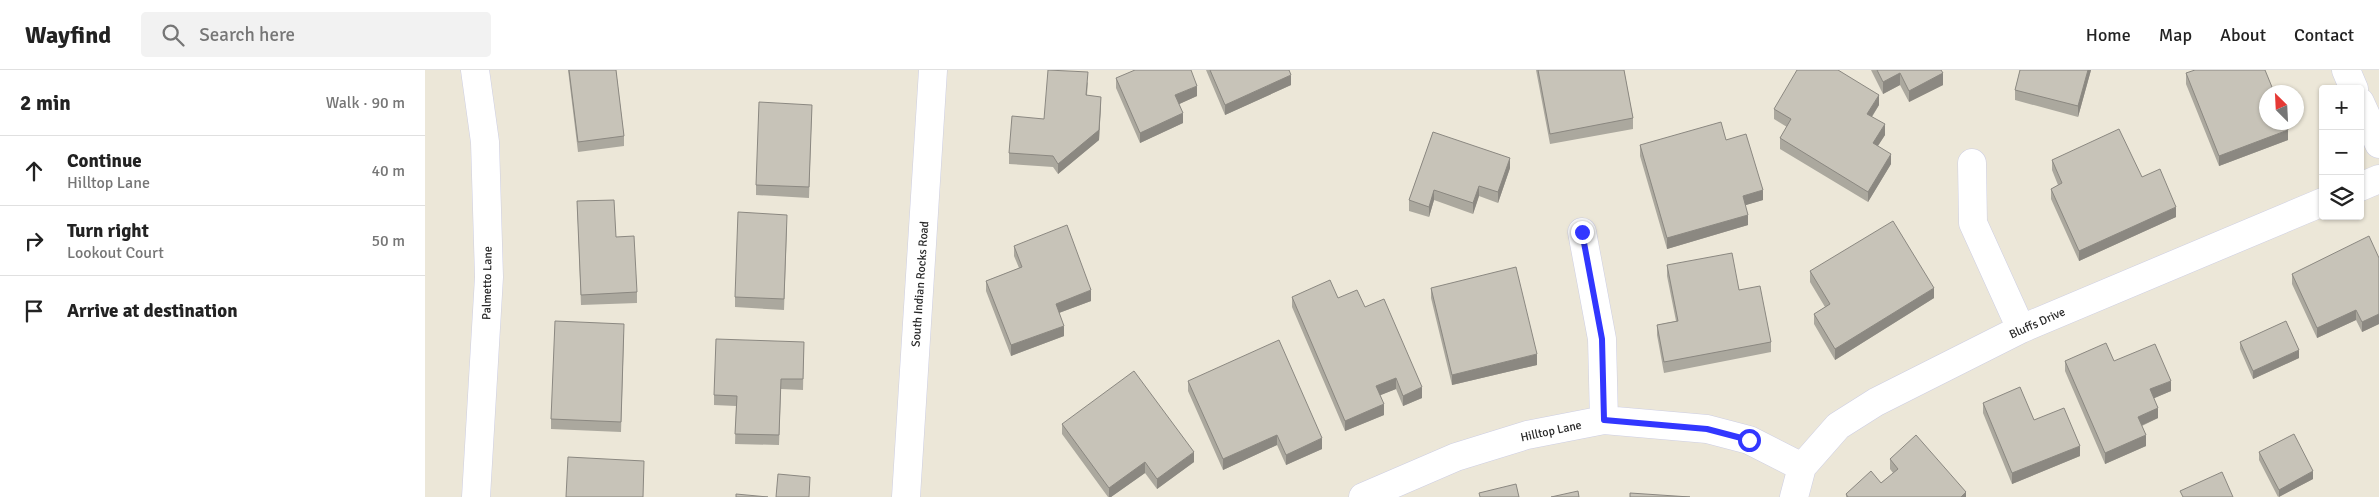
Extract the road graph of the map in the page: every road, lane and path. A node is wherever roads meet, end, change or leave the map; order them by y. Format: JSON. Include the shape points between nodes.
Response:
{"nodes":[{"id":1,"x":475,"y":70,"type":"edge"},
{"id":2,"x":933,"y":70,"type":"edge"},
{"id":3,"x":2346,"y":70,"type":"edge"},
{"id":4,"x":2353,"y":85,"type":"edge"},
{"id":5,"x":2364,"y":111,"type":"edge"},
{"id":6,"x":2379,"y":144,"type":"edge"},
{"id":7,"x":1972,"y":163,"type":"dead end"},
{"id":8,"x":2379,"y":179,"type":"edge"},
{"id":9,"x":2364,"y":185,"type":"edge"},
{"id":10,"x":2319,"y":204,"type":"edge"},
{"id":11,"x":1582,"y":232,"type":"dead end"},
{"id":12,"x":2021,"y":329,"type":"junction"},
{"id":13,"x":1604,"y":420,"type":"junction"},
{"id":14,"x":1802,"y":467,"type":"junction"},
{"id":15,"x":476,"y":497,"type":"edge"},
{"id":16,"x":906,"y":497,"type":"edge"},
{"id":17,"x":1363,"y":497,"type":"edge"},
{"id":18,"x":1794,"y":497,"type":"edge"}],
"edges":[{"from":1,"to":15,"type":"street","name":"Palmetto Lane","via":[[485,142],[489,277]]},
{"from":2,"to":16,"type":"street","name":"South Indian Rocks Road"},
{"from":3,"to":4,"type":"street"},
{"from":5,"to":6,"type":"street"},
{"from":7,"to":12,"type":"street","via":[[1973,223]]},
{"from":8,"to":9,"type":"street"},
{"from":10,"to":12,"type":"street","name":"Bluffs Drive"},
{"from":11,"to":13,"type":"street","via":[[1602,339]]},
{"from":12,"to":14,"type":"street","name":"Bluffs Drive","via":[[1876,402],[1838,426]]},
{"from":13,"to":14,"type":"street","name":"Hilltop Lane","via":[[1707,429],[1749,440]]},
{"from":13,"to":17,"type":"street","name":"Hilltop Lane","via":[[1527,435],[1465,454]]},
{"from":14,"to":18,"type":"street","name":"Bluffs Drive"}]}
